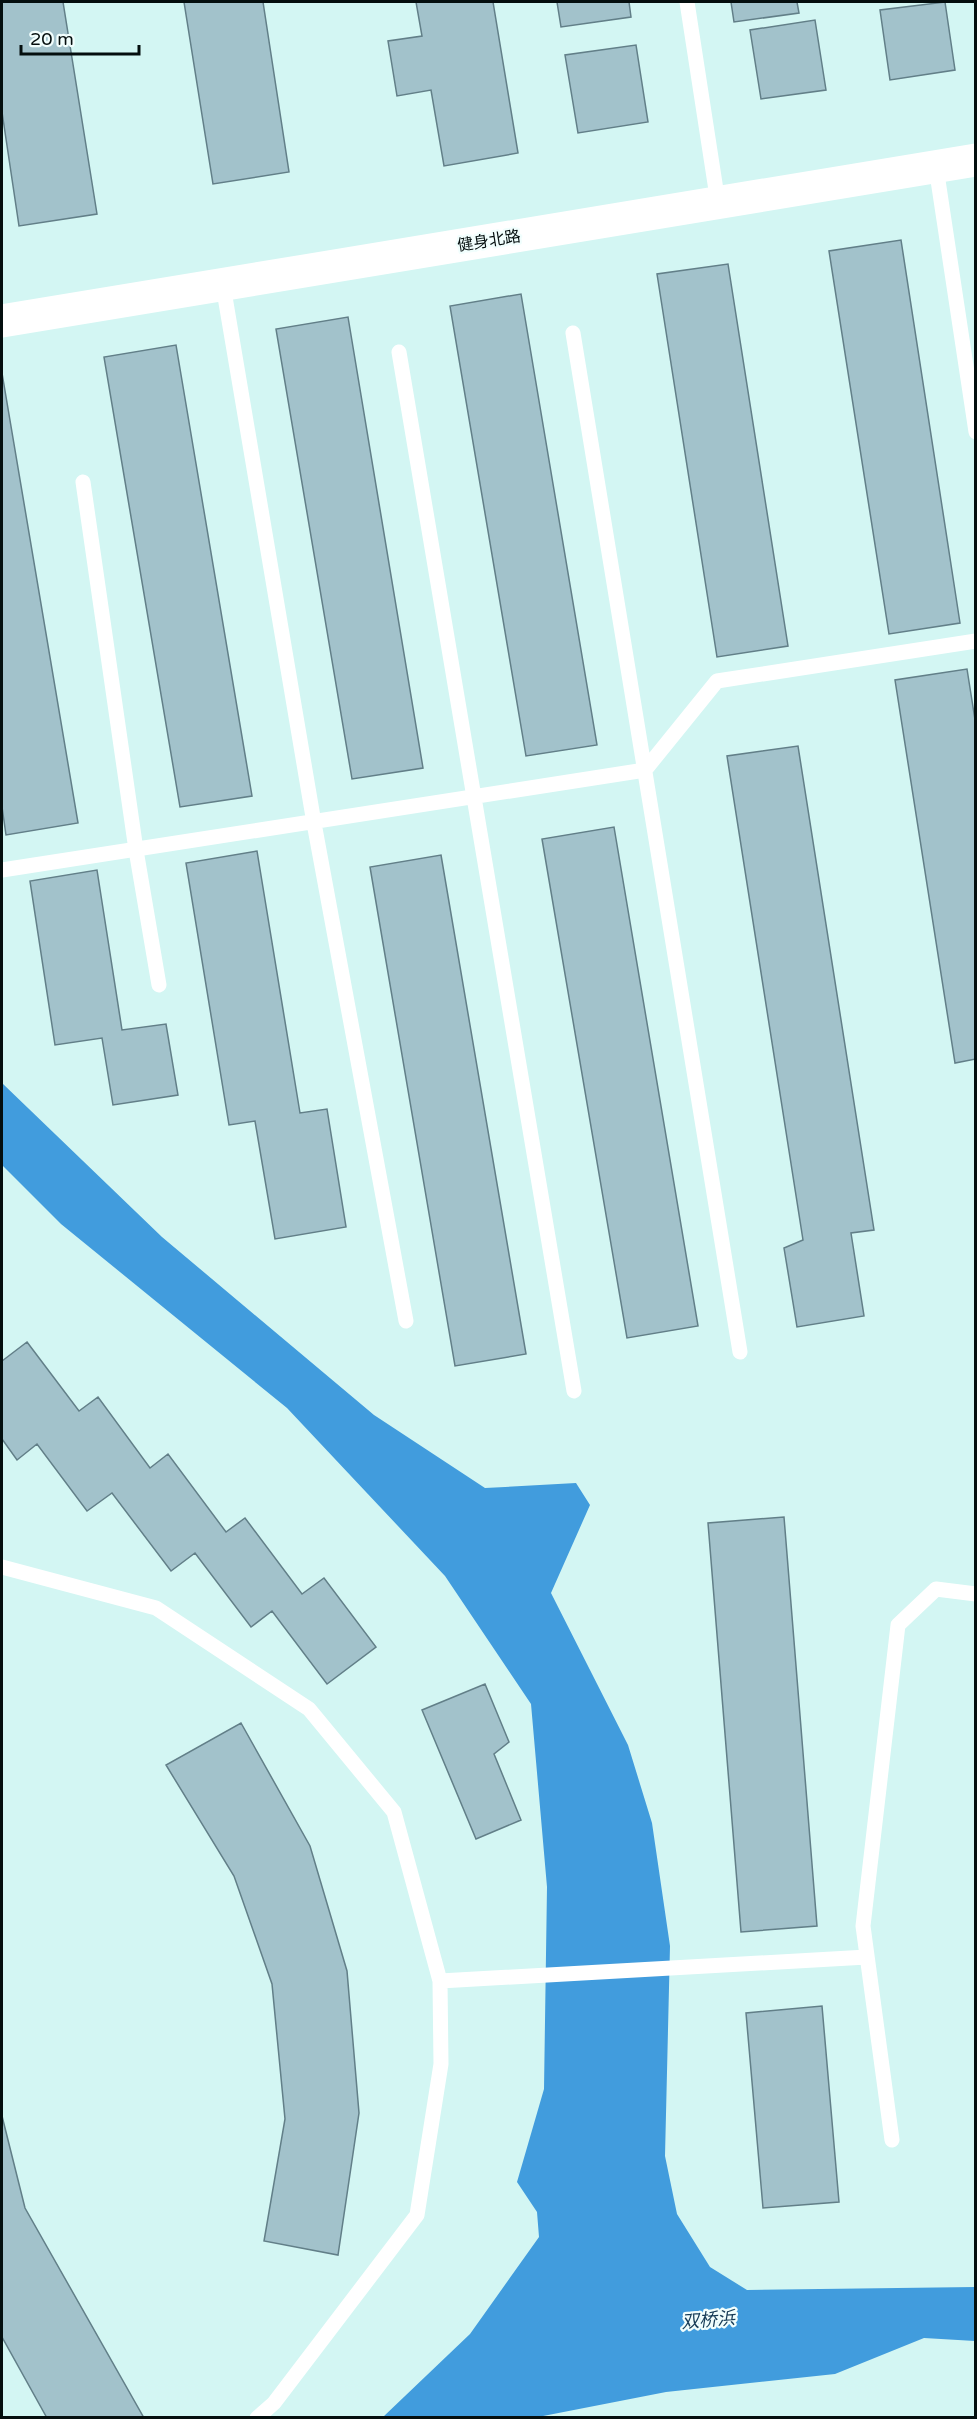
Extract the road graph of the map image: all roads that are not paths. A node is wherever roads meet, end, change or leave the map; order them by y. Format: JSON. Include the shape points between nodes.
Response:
{"nodes":[{"id":1,"x":687,"y":2,"type":"edge"},
{"id":2,"x":975,"y":160,"type":"edge"},
{"id":3,"x":936,"y":167,"type":"junction"},
{"id":4,"x":718,"y":203,"type":"junction"},
{"id":5,"x":223,"y":285,"type":"junction"},
{"id":6,"x":2,"y":321,"type":"edge"},
{"id":7,"x":573,"y":333,"type":"dead end"},
{"id":8,"x":399,"y":352,"type":"dead end"},
{"id":9,"x":975,"y":432,"type":"edge"},
{"id":10,"x":83,"y":482,"type":"dead end"},
{"id":11,"x":975,"y":640,"type":"edge"},
{"id":12,"x":645,"y":770,"type":"junction"},
{"id":13,"x":474,"y":797,"type":"junction"},
{"id":14,"x":314,"y":823,"type":"junction"},
{"id":15,"x":135,"y":850,"type":"junction"},
{"id":16,"x":2,"y":870,"type":"edge"},
{"id":17,"x":159,"y":985,"type":"dead end"},
{"id":18,"x":406,"y":1322,"type":"dead end"},
{"id":19,"x":740,"y":1352,"type":"dead end"},
{"id":20,"x":573,"y":1391,"type":"dead end"},
{"id":21,"x":2,"y":1567,"type":"edge"},
{"id":22,"x":975,"y":1593,"type":"edge"},
{"id":23,"x":867,"y":1957,"type":"junction"},
{"id":24,"x":440,"y":1981,"type":"junction"},
{"id":25,"x":892,"y":2140,"type":"dead end"},
{"id":26,"x":257,"y":2418,"type":"edge"}],
"edges":[{"from":1,"to":4,"type":"lane"},
{"from":2,"to":3,"type":"street","name":"健身北路"},
{"from":3,"to":4,"type":"street","name":"健身北路"},
{"from":3,"to":9,"type":"lane"},
{"from":4,"to":5,"type":"street","name":"健身北路"},
{"from":5,"to":6,"type":"street","name":"健身北路"},
{"from":5,"to":14,"type":"lane"},
{"from":7,"to":12,"type":"lane"},
{"from":8,"to":13,"type":"lane"},
{"from":10,"to":15,"type":"lane"},
{"from":11,"to":12,"type":"lane","via":[[717,681]]},
{"from":12,"to":13,"type":"lane"},
{"from":12,"to":19,"type":"lane"},
{"from":13,"to":14,"type":"lane"},
{"from":13,"to":20,"type":"lane"},
{"from":14,"to":15,"type":"lane"},
{"from":14,"to":18,"type":"lane"},
{"from":15,"to":16,"type":"lane"},
{"from":15,"to":17,"type":"lane"},
{"from":21,"to":24,"type":"lane","via":[[156,1608],[309,1709],[394,1812]]},
{"from":22,"to":23,"type":"lane","via":[[936,1589],[898,1625],[863,1926]]},
{"from":23,"to":24,"type":"lane"},
{"from":23,"to":25,"type":"lane"},
{"from":24,"to":26,"type":"lane","via":[[441,2064],[417,2215],[274,2403]]}]}
